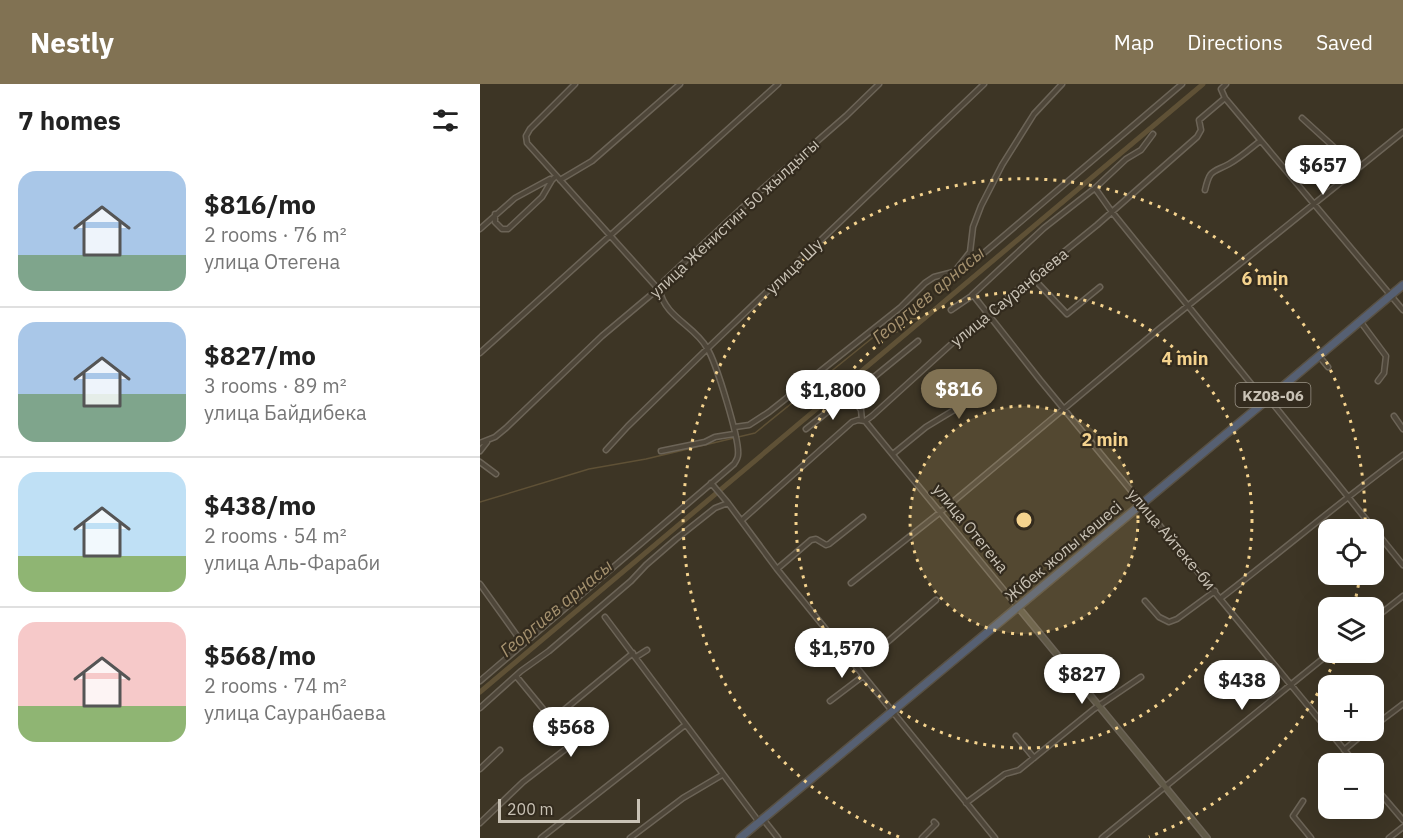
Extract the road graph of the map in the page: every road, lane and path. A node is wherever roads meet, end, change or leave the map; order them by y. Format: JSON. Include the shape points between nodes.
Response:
{"nodes":[{"id":1,"x":575,"y":84,"type":"edge"},
{"id":2,"x":680,"y":84,"type":"edge"},
{"id":3,"x":778,"y":84,"type":"edge"},
{"id":4,"x":879,"y":84,"type":"edge"},
{"id":5,"x":984,"y":84,"type":"edge"},
{"id":6,"x":1062,"y":84,"type":"edge"},
{"id":7,"x":1182,"y":84,"type":"edge"},
{"id":8,"x":1226,"y":84,"type":"edge"},
{"id":9,"x":1225,"y":98,"type":"junction"},
{"id":10,"x":1302,"y":118,"type":"dead end"},
{"id":11,"x":1403,"y":132,"type":"edge"},
{"id":12,"x":1154,"y":134,"type":"dead end"},
{"id":13,"x":1260,"y":141,"type":"junction"},
{"id":14,"x":1354,"y":171,"type":"junction"},
{"id":15,"x":558,"y":178,"type":"junction"},
{"id":16,"x":1095,"y":188,"type":"junction"},
{"id":17,"x":1205,"y":190,"type":"dead end"},
{"id":18,"x":1315,"y":204,"type":"junction"},
{"id":19,"x":1112,"y":212,"type":"junction"},
{"id":20,"x":495,"y":214,"type":"junction"},
{"id":21,"x":480,"y":229,"type":"edge"},
{"id":22,"x":609,"y":236,"type":"junction"},
{"id":23,"x":954,"y":272,"type":"junction"},
{"id":24,"x":1033,"y":278,"type":"junction"},
{"id":25,"x":1403,"y":285,"type":"edge"},
{"id":26,"x":1100,"y":287,"type":"dead end"},
{"id":27,"x":660,"y":291,"type":"junction"},
{"id":28,"x":972,"y":295,"type":"junction"},
{"id":29,"x":1391,"y":295,"type":"junction"},
{"id":30,"x":1189,"y":306,"type":"junction"},
{"id":31,"x":951,"y":310,"type":"dead end"},
{"id":32,"x":1403,"y":310,"type":"edge"},
{"id":33,"x":988,"y":315,"type":"junction"},
{"id":34,"x":1360,"y":321,"type":"junction"},
{"id":35,"x":918,"y":341,"type":"dead end"},
{"id":36,"x":708,"y":348,"type":"junction"},
{"id":37,"x":480,"y":352,"type":"edge"},
{"id":38,"x":1318,"y":355,"type":"junction"},
{"id":39,"x":1328,"y":367,"type":"dead end"},
{"id":40,"x":1378,"y":381,"type":"dead end"},
{"id":41,"x":852,"y":395,"type":"junction"},
{"id":42,"x":1267,"y":400,"type":"junction"},
{"id":43,"x":957,"y":408,"type":"dead end"},
{"id":44,"x":1065,"y":410,"type":"junction"},
{"id":45,"x":1394,"y":416,"type":"dead end"},
{"id":46,"x":864,"y":421,"type":"junction"},
{"id":47,"x":734,"y":427,"type":"junction"},
{"id":48,"x":806,"y":429,"type":"dead end"},
{"id":49,"x":1403,"y":429,"type":"edge"},
{"id":50,"x":734,"y":434,"type":"junction"},
{"id":51,"x":488,"y":441,"type":"junction"},
{"id":52,"x":480,"y":443,"type":"edge"},
{"id":53,"x":606,"y":450,"type":"dead end"},
{"id":54,"x":480,"y":451,"type":"edge"},
{"id":55,"x":661,"y":451,"type":"dead end"},
{"id":56,"x":893,"y":454,"type":"junction"},
{"id":57,"x":1403,"y":455,"type":"edge"},
{"id":58,"x":480,"y":462,"type":"edge"},
{"id":59,"x":496,"y":474,"type":"dead end"},
{"id":60,"x":711,"y":483,"type":"junction"},
{"id":61,"x":1347,"y":497,"type":"junction"},
{"id":62,"x":727,"y":501,"type":"junction"},
{"id":63,"x":1142,"y":503,"type":"junction"},
{"id":64,"x":941,"y":512,"type":"junction"},
{"id":65,"x":863,"y":517,"type":"dead end"},
{"id":66,"x":742,"y":520,"type":"junction"},
{"id":67,"x":1403,"y":565,"type":"edge"},
{"id":68,"x":777,"y":569,"type":"junction"},
{"id":69,"x":851,"y":583,"type":"dead end"},
{"id":70,"x":480,"y":585,"type":"edge"},
{"id":71,"x":1215,"y":591,"type":"junction"},
{"id":72,"x":1403,"y":596,"type":"edge"},
{"id":73,"x":1221,"y":598,"type":"junction"},
{"id":74,"x":936,"y":600,"type":"dead end"},
{"id":75,"x":1145,"y":601,"type":"dead end"},
{"id":76,"x":1018,"y":607,"type":"junction"},
{"id":77,"x":1384,"y":611,"type":"edge"},
{"id":78,"x":605,"y":617,"type":"dead end"},
{"id":79,"x":523,"y":645,"type":"junction"},
{"id":80,"x":648,"y":650,"type":"dead end"},
{"id":81,"x":635,"y":655,"type":"junction"},
{"id":82,"x":1318,"y":663,"type":"edge"},
{"id":83,"x":856,"y":666,"type":"junction"},
{"id":84,"x":516,"y":676,"type":"junction"},
{"id":85,"x":863,"y":676,"type":"junction"},
{"id":86,"x":1141,"y":677,"type":"dead end"},
{"id":87,"x":480,"y":681,"type":"edge"},
{"id":88,"x":1291,"y":685,"type":"junction"},
{"id":89,"x":830,"y":701,"type":"dead end"},
{"id":90,"x":1403,"y":704,"type":"edge"},
{"id":91,"x":1098,"y":707,"type":"junction"},
{"id":92,"x":480,"y":708,"type":"edge"},
{"id":93,"x":893,"y":712,"type":"junction"},
{"id":94,"x":1384,"y":718,"type":"edge"},
{"id":95,"x":553,"y":719,"type":"junction"},
{"id":96,"x":685,"y":725,"type":"junction"},
{"id":97,"x":1016,"y":736,"type":"dead end"},
{"id":98,"x":1355,"y":741,"type":"edge"},
{"id":99,"x":500,"y":750,"type":"dead end"},
{"id":100,"x":1344,"y":750,"type":"junction"},
{"id":101,"x":1347,"y":753,"type":"edge"},
{"id":102,"x":1034,"y":758,"type":"junction"},
{"id":103,"x":480,"y":769,"type":"edge"},
{"id":104,"x":722,"y":775,"type":"junction"},
{"id":105,"x":1166,"y":787,"type":"junction"},
{"id":106,"x":1384,"y":798,"type":"edge"},
{"id":107,"x":1303,"y":801,"type":"dead end"},
{"id":108,"x":966,"y":803,"type":"junction"},
{"id":109,"x":761,"y":820,"type":"junction"},
{"id":110,"x":1403,"y":820,"type":"edge"},
{"id":111,"x":934,"y":822,"type":"dead end"},
{"id":112,"x":480,"y":823,"type":"edge"},
{"id":113,"x":1403,"y":827,"type":"edge"},
{"id":114,"x":541,"y":838,"type":"edge"},
{"id":115,"x":630,"y":838,"type":"edge"},
{"id":116,"x":740,"y":838,"type":"edge"},
{"id":117,"x":778,"y":838,"type":"edge"},
{"id":118,"x":922,"y":838,"type":"edge"},
{"id":119,"x":995,"y":838,"type":"edge"},
{"id":120,"x":1102,"y":838,"type":"edge"},
{"id":121,"x":1207,"y":838,"type":"edge"},
{"id":122,"x":1311,"y":838,"type":"edge"},
{"id":123,"x":1389,"y":838,"type":"edge"}],
"edges":[{"from":1,"to":15,"type":"street","via":[[526,136],[527,143]]},
{"from":2,"to":15,"type":"street","via":[[592,161]]},
{"from":3,"to":22,"type":"street"},
{"from":4,"to":27,"type":"street","name":"улица Женистин 50 жылдыгы","via":[[760,190],[664,281]]},
{"from":5,"to":36,"type":"street","name":"улица Шу"},
{"from":6,"to":23,"type":"street","via":[[1034,114],[1002,165],[973,227],[970,252]]},
{"from":7,"to":23,"type":"street","via":[[965,269]]},
{"from":8,"to":9,"type":"street","via":[[1221,89]]},
{"from":9,"to":13,"type":"street"},
{"from":9,"to":19,"type":"street","name":"улица Сауранбаева","via":[[1199,120],[1201,130],[1197,137]]},
{"from":10,"to":14,"type":"street"},
{"from":11,"to":14,"type":"street"},
{"from":12,"to":16,"type":"street","via":[[1141,150]]},
{"from":13,"to":17,"type":"street","via":[[1229,164],[1215,169]]},
{"from":13,"to":18,"type":"street"},
{"from":14,"to":18,"type":"street"},
{"from":15,"to":20,"type":"street","via":[[515,198]]},
{"from":15,"to":20,"type":"street","via":[[508,229],[497,225]]},
{"from":15,"to":22,"type":"street"},
{"from":16,"to":19,"type":"street"},
{"from":16,"to":28,"type":"street","via":[[1044,228]]},
{"from":18,"to":29,"type":"street"},
{"from":18,"to":30,"type":"street"},
{"from":19,"to":24,"type":"street","name":"улица Сауранбаева"},
{"from":19,"to":30,"type":"street"},
{"from":20,"to":21,"type":"street"},
{"from":22,"to":27,"type":"street"},
{"from":22,"to":37,"type":"street"},
{"from":23,"to":47,"type":"street","via":[[925,283],[901,307],[769,412],[748,425]]},
{"from":24,"to":26,"type":"street","via":[[1067,314]]},
{"from":24,"to":33,"type":"street","name":"улица Сауранбаева"},
{"from":25,"to":29,"type":"highway","name":"Жібек жолы көшесі","number":"KZ08-06"},
{"from":27,"to":36,"type":"street","via":[[665,304]]},
{"from":27,"to":51,"type":"street","name":"улица Женистин 50 жылдыгы","via":[[602,336]]},
{"from":28,"to":31,"type":"street"},
{"from":28,"to":33,"type":"street","name":"улица Айтеке-би"},
{"from":29,"to":32,"type":"street"},
{"from":29,"to":34,"type":"highway","name":"Жібек жолы көшесі","number":"KZ08-06"},
{"from":30,"to":42,"type":"street"},
{"from":30,"to":44,"type":"street"},
{"from":33,"to":44,"type":"street","name":"улица Айтеке-би"},
{"from":33,"to":46,"type":"street","name":"улица Сауранбаева"},
{"from":34,"to":38,"type":"highway","name":"Жібек жолы көшесі","number":"KZ08-06"},
{"from":34,"to":40,"type":"street","via":[[1386,356],[1384,373]]},
{"from":35,"to":41,"type":"street"},
{"from":36,"to":47,"type":"street"},
{"from":36,"to":53,"type":"street","name":"улица Шу"},
{"from":38,"to":39,"type":"street"},
{"from":38,"to":42,"type":"highway","name":"Жібек жолы көшесі","number":"KZ08-06"},
{"from":41,"to":46,"type":"street","name":"улица Отегена"},
{"from":41,"to":48,"type":"street"},
{"from":42,"to":61,"type":"street"},
{"from":42,"to":63,"type":"highway","name":"Жібек жолы көшесі","number":"KZ08-06"},
{"from":43,"to":56,"type":"street"},
{"from":44,"to":63,"type":"street","name":"улица Айтеке-би"},
{"from":44,"to":64,"type":"street"},
{"from":45,"to":49,"type":"street"},
{"from":46,"to":56,"type":"street","name":"улица Отегена"},
{"from":46,"to":66,"type":"street","name":"улица Сауранбаева","via":[[852,422]]},
{"from":47,"to":50,"type":"street"},
{"from":50,"to":55,"type":"street"},
{"from":50,"to":60,"type":"street","via":[[738,457]]},
{"from":51,"to":52,"type":"street","name":"улица Женистин 50 жылдыгы"},
{"from":51,"to":54,"type":"street"},
{"from":56,"to":64,"type":"street","name":"улица Отегена"},
{"from":57,"to":61,"type":"street"},
{"from":58,"to":59,"type":"street"},
{"from":60,"to":62,"type":"street"},
{"from":60,"to":79,"type":"street"},
{"from":61,"to":67,"type":"street"},
{"from":61,"to":73,"type":"street"},
{"from":62,"to":66,"type":"street"},
{"from":62,"to":84,"type":"street"},
{"from":63,"to":71,"type":"street","name":"улица Айтеке-би"},
{"from":63,"to":76,"type":"highway","name":"Жібек жолы көшесі","number":"KZ08-06"},
{"from":64,"to":69,"type":"street"},
{"from":64,"to":76,"type":"street","name":"улица Отегена"},
{"from":65,"to":68,"type":"street","via":[[829,544],[811,540]]},
{"from":66,"to":68,"type":"street"},
{"from":68,"to":83,"type":"street"},
{"from":70,"to":79,"type":"street"},
{"from":71,"to":73,"type":"street","name":"улица Айтеке-би"},
{"from":71,"to":75,"type":"street","via":[[1169,622]]},
{"from":72,"to":77,"type":"street"},
{"from":73,"to":88,"type":"street","name":"улица Айтеке-би"},
{"from":74,"to":83,"type":"street"},
{"from":76,"to":91,"type":"main road","name":"улица Отегена"},
{"from":76,"to":93,"type":"highway","name":"Жібек жолы көшесі","number":"KZ08-06"},
{"from":78,"to":81,"type":"street"},
{"from":79,"to":87,"type":"street"},
{"from":80,"to":81,"type":"street"},
{"from":81,"to":95,"type":"street"},
{"from":81,"to":96,"type":"street"},
{"from":82,"to":88,"type":"street"},
{"from":83,"to":85,"type":"street"},
{"from":84,"to":92,"type":"street"},
{"from":84,"to":95,"type":"street"},
{"from":85,"to":89,"type":"street"},
{"from":85,"to":93,"type":"street"},
{"from":86,"to":91,"type":"street"},
{"from":88,"to":100,"type":"street","name":"улица Айтеке-би"},
{"from":88,"to":105,"type":"street"},
{"from":90,"to":94,"type":"street"},
{"from":91,"to":102,"type":"street"},
{"from":91,"to":105,"type":"main road","name":"улица Отегена"},
{"from":93,"to":108,"type":"street"},
{"from":93,"to":109,"type":"highway","name":"Жібек жолы көшесі","number":"KZ08-06"},
{"from":95,"to":112,"type":"street","via":[[567,738],[567,748]]},
{"from":96,"to":104,"type":"street"},
{"from":96,"to":114,"type":"street"},
{"from":97,"to":102,"type":"street"},
{"from":98,"to":100,"type":"street"},
{"from":99,"to":103,"type":"street"},
{"from":100,"to":101,"type":"street","name":"улица Айтеке-би"},
{"from":102,"to":108,"type":"street"},
{"from":104,"to":109,"type":"street"},
{"from":104,"to":115,"type":"street","via":[[683,798]]},
{"from":105,"to":120,"type":"street"},
{"from":105,"to":121,"type":"main road","name":"улица Отегена"},
{"from":106,"to":110,"type":"street"},
{"from":107,"to":122,"type":"street","via":[[1293,816]]},
{"from":108,"to":119,"type":"street"},
{"from":109,"to":116,"type":"highway","name":"Жібек жолы көшесі","number":"KZ08-06"},
{"from":109,"to":117,"type":"street"},
{"from":111,"to":118,"type":"street"},
{"from":113,"to":123,"type":"street"}]}
